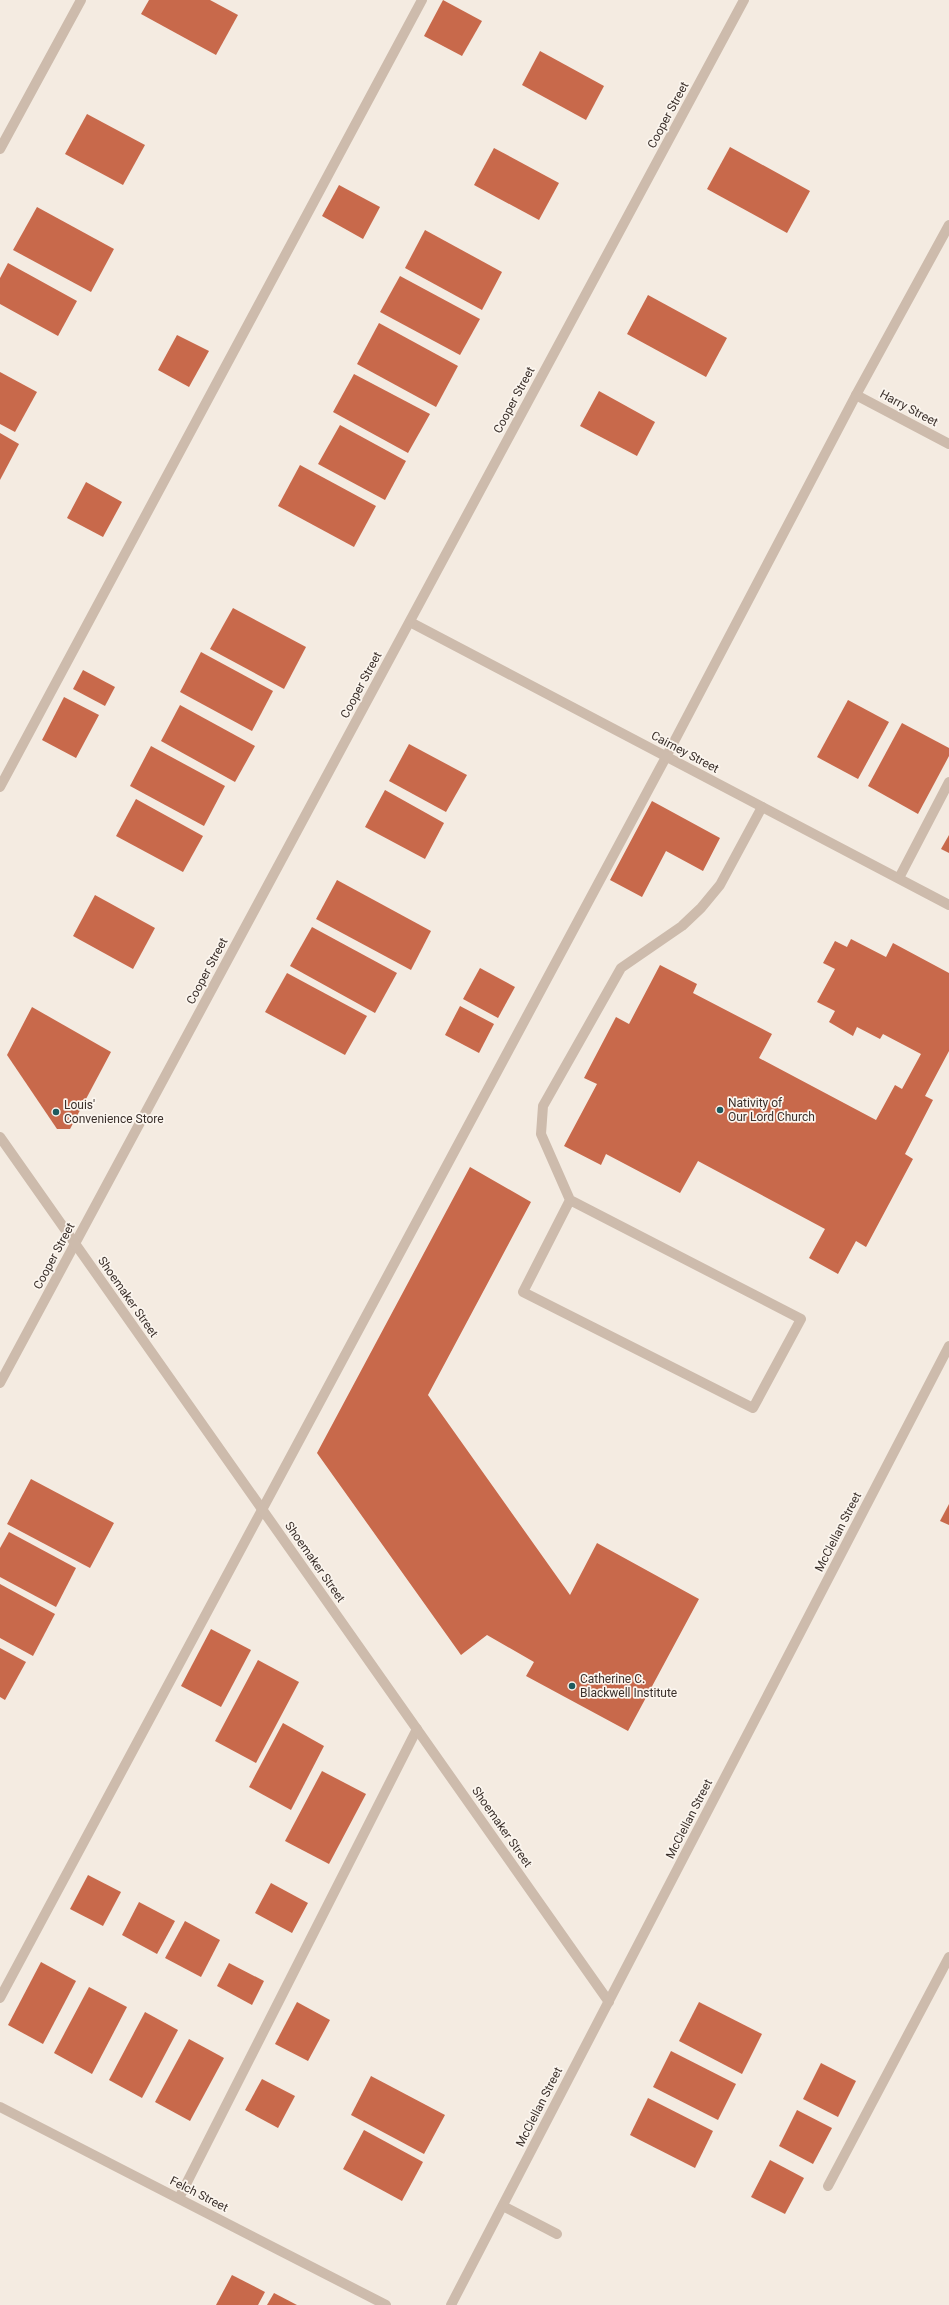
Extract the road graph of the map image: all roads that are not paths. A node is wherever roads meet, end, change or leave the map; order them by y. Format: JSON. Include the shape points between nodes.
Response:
{"nodes":[{"id":1,"x":81,"y":0,"type":"edge"},
{"id":2,"x":422,"y":0,"type":"edge"},
{"id":3,"x":744,"y":0,"type":"edge"},
{"id":4,"x":0,"y":149,"type":"edge"},
{"id":5,"x":949,"y":225,"type":"edge"},
{"id":6,"x":856,"y":395,"type":"junction"},
{"id":7,"x":949,"y":444,"type":"edge"},
{"id":8,"x":410,"y":622,"type":"junction"},
{"id":9,"x":666,"y":757,"type":"junction"},
{"id":10,"x":949,"y":782,"type":"edge"},
{"id":11,"x":0,"y":787,"type":"edge"},
{"id":12,"x":762,"y":807,"type":"junction"},
{"id":13,"x":899,"y":878,"type":"junction"},
{"id":14,"x":949,"y":905,"type":"edge"},
{"id":15,"x":0,"y":1137,"type":"edge"},
{"id":16,"x":570,"y":1200,"type":"junction"},
{"id":17,"x":75,"y":1244,"type":"junction"},
{"id":18,"x":949,"y":1346,"type":"edge"},
{"id":19,"x":0,"y":1383,"type":"edge"},
{"id":20,"x":262,"y":1510,"type":"junction"},
{"id":21,"x":417,"y":1729,"type":"junction"},
{"id":22,"x":949,"y":1957,"type":"edge"},
{"id":23,"x":0,"y":1998,"type":"edge"},
{"id":24,"x":609,"y":2002,"type":"junction"},
{"id":25,"x":0,"y":2107,"type":"edge"},
{"id":26,"x":828,"y":2186,"type":"dead end"},
{"id":27,"x":179,"y":2198,"type":"junction"},
{"id":28,"x":503,"y":2206,"type":"junction"},
{"id":29,"x":557,"y":2234,"type":"dead end"},
{"id":30,"x":386,"y":2305,"type":"edge"},
{"id":31,"x":451,"y":2305,"type":"edge"}],
"edges":[{"from":1,"to":4,"type":"street"},
{"from":2,"to":11,"type":"street"},
{"from":3,"to":8,"type":"street","name":"Cooper Street"},
{"from":5,"to":6,"type":"street"},
{"from":6,"to":7,"type":"street","name":"Harry Street"},
{"from":6,"to":9,"type":"street"},
{"from":8,"to":9,"type":"street","name":"Cairney Street"},
{"from":8,"to":17,"type":"street","name":"Cooper Street"},
{"from":9,"to":12,"type":"street","name":"Cairney Street"},
{"from":9,"to":20,"type":"street"},
{"from":10,"to":13,"type":"street"},
{"from":12,"to":13,"type":"street","name":"Cairney Street"},
{"from":12,"to":16,"type":"street","via":[[720,885],[701,908],[682,926],[621,968],[543,1106],[541,1134]]},
{"from":13,"to":14,"type":"street","name":"Cairney Street"},
{"from":15,"to":17,"type":"street","name":"Shoemaker Street"},
{"from":16,"to":16,"type":"street","via":[[800,1319],[753,1408],[523,1292]]},
{"from":17,"to":19,"type":"street","name":"Cooper Street"},
{"from":17,"to":20,"type":"street","name":"Shoemaker Street"},
{"from":18,"to":24,"type":"street","name":"McClellan Street"},
{"from":20,"to":21,"type":"street","name":"Shoemaker Street"},
{"from":20,"to":23,"type":"street"},
{"from":21,"to":24,"type":"street","name":"Shoemaker Street"},
{"from":21,"to":27,"type":"street"},
{"from":22,"to":26,"type":"street"},
{"from":24,"to":28,"type":"street","name":"McClellan Street"},
{"from":25,"to":27,"type":"street","name":"Felch Street"},
{"from":27,"to":30,"type":"street","name":"Felch Street"},
{"from":28,"to":29,"type":"street"},
{"from":28,"to":31,"type":"street","name":"McClellan Street"}]}
